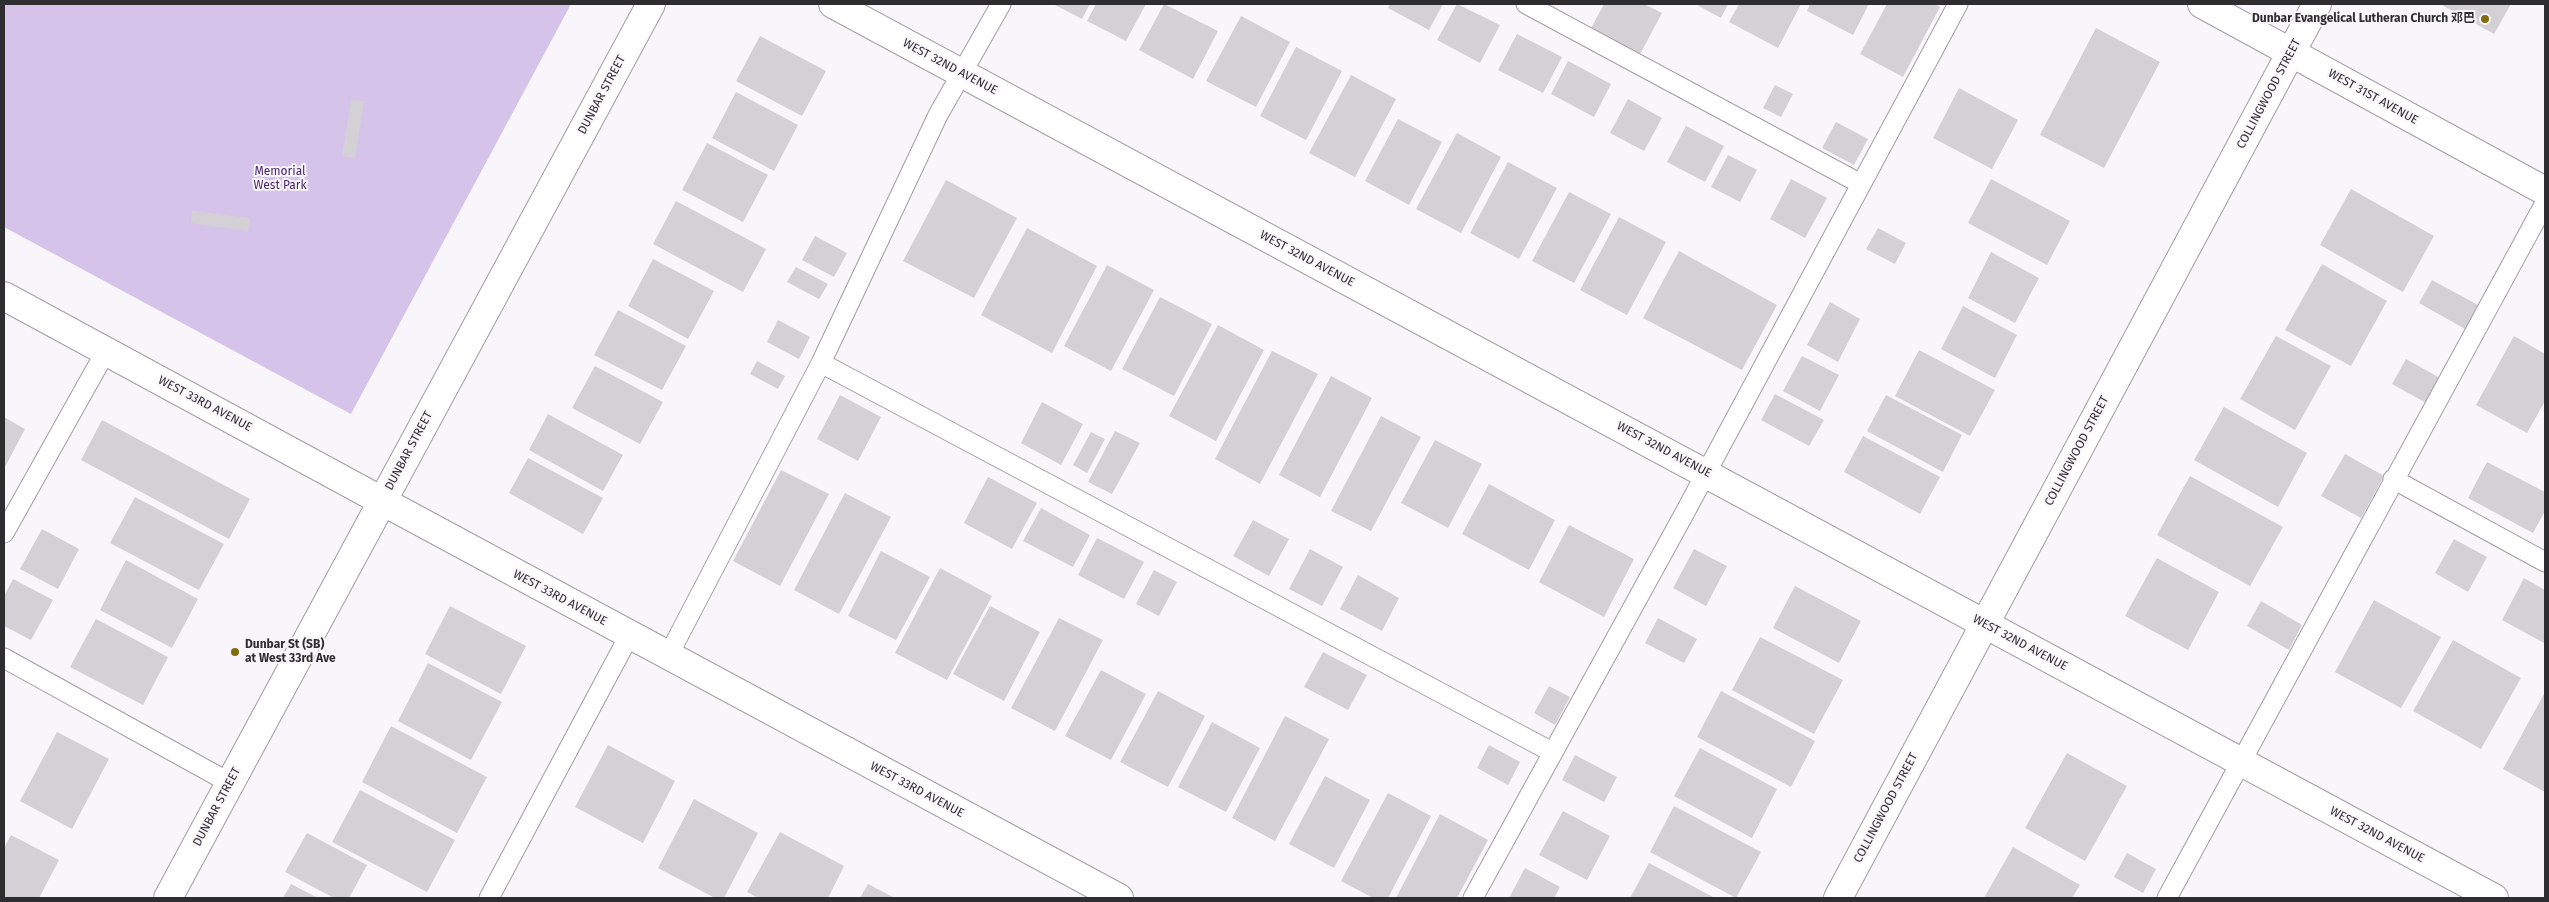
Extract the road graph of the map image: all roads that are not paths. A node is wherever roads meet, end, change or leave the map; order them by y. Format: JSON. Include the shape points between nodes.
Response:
{"nodes":[{"id":1,"x":651,"y":4,"type":"edge"},
{"id":2,"x":833,"y":4,"type":"edge"},
{"id":3,"x":1001,"y":4,"type":"edge"},
{"id":4,"x":1526,"y":4,"type":"edge"},
{"id":5,"x":1958,"y":4,"type":"edge"},
{"id":6,"x":2202,"y":4,"type":"edge"},
{"id":7,"x":2317,"y":4,"type":"edge"},
{"id":8,"x":2291,"y":52,"type":"junction"},
{"id":9,"x":962,"y":74,"type":"junction"},
{"id":10,"x":1861,"y":184,"type":"junction"},
{"id":11,"x":2545,"y":191,"type":"edge"},
{"id":12,"x":2545,"y":203,"type":"edge"},
{"id":13,"x":4,"y":296,"type":"edge"},
{"id":14,"x":106,"y":351,"type":"junction"},
{"id":15,"x":821,"y":363,"type":"junction"},
{"id":16,"x":1706,"y":472,"type":"junction"},
{"id":17,"x":2393,"y":479,"type":"junction"},
{"id":18,"x":382,"y":501,"type":"junction"},
{"id":19,"x":4,"y":533,"type":"edge"},
{"id":20,"x":2545,"y":562,"type":"edge"},
{"id":21,"x":1985,"y":624,"type":"junction"},
{"id":22,"x":629,"y":636,"type":"junction"},
{"id":23,"x":668,"y":656,"type":"junction"},
{"id":24,"x":4,"y":658,"type":"edge"},
{"id":25,"x":1552,"y":752,"type":"junction"},
{"id":26,"x":2242,"y":762,"type":"junction"},
{"id":27,"x":230,"y":783,"type":"junction"},
{"id":28,"x":168,"y":898,"type":"edge"},
{"id":29,"x":489,"y":898,"type":"edge"},
{"id":30,"x":1119,"y":898,"type":"edge"},
{"id":31,"x":1473,"y":898,"type":"edge"},
{"id":32,"x":1838,"y":898,"type":"edge"},
{"id":33,"x":2167,"y":898,"type":"edge"},
{"id":34,"x":2494,"y":898,"type":"edge"}],
"edges":[{"from":1,"to":18,"type":"street","name":"DUNBAR STREET"},
{"from":2,"to":9,"type":"street","name":"WEST 32ND AVENUE"},
{"from":3,"to":9,"type":"lane"},
{"from":4,"to":10,"type":"lane"},
{"from":5,"to":10,"type":"lane"},
{"from":6,"to":8,"type":"street","name":"WEST 31ST AVENUE"},
{"from":7,"to":8,"type":"street","name":"COLLINGWOOD STREET"},
{"from":8,"to":11,"type":"street","name":"WEST 31ST AVENUE"},
{"from":8,"to":21,"type":"street","name":"COLLINGWOOD STREET"},
{"from":9,"to":15,"type":"lane","via":[[938,115]]},
{"from":9,"to":16,"type":"street","name":"WEST 32ND AVENUE"},
{"from":10,"to":16,"type":"lane"},
{"from":12,"to":17,"type":"lane"},
{"from":13,"to":14,"type":"street","name":"WEST 33RD AVENUE"},
{"from":14,"to":18,"type":"street","name":"WEST 33RD AVENUE"},
{"from":14,"to":19,"type":"lane"},
{"from":15,"to":23,"type":"lane"},
{"from":15,"to":25,"type":"lane"},
{"from":16,"to":21,"type":"street","name":"WEST 32ND AVENUE"},
{"from":16,"to":25,"type":"lane"},
{"from":17,"to":20,"type":"lane"},
{"from":17,"to":26,"type":"lane"},
{"from":18,"to":22,"type":"street","name":"WEST 33RD AVENUE"},
{"from":18,"to":27,"type":"street","name":"DUNBAR STREET"},
{"from":21,"to":26,"type":"street","name":"WEST 32ND AVENUE"},
{"from":21,"to":32,"type":"street","name":"COLLINGWOOD STREET"},
{"from":22,"to":23,"type":"street","name":"WEST 33RD AVENUE"},
{"from":22,"to":29,"type":"lane"},
{"from":23,"to":30,"type":"street","name":"WEST 33RD AVENUE"},
{"from":24,"to":27,"type":"lane"},
{"from":25,"to":31,"type":"lane"},
{"from":26,"to":33,"type":"lane"},
{"from":26,"to":34,"type":"street","name":"WEST 32ND AVENUE"},
{"from":27,"to":28,"type":"street","name":"DUNBAR STREET"}]}
